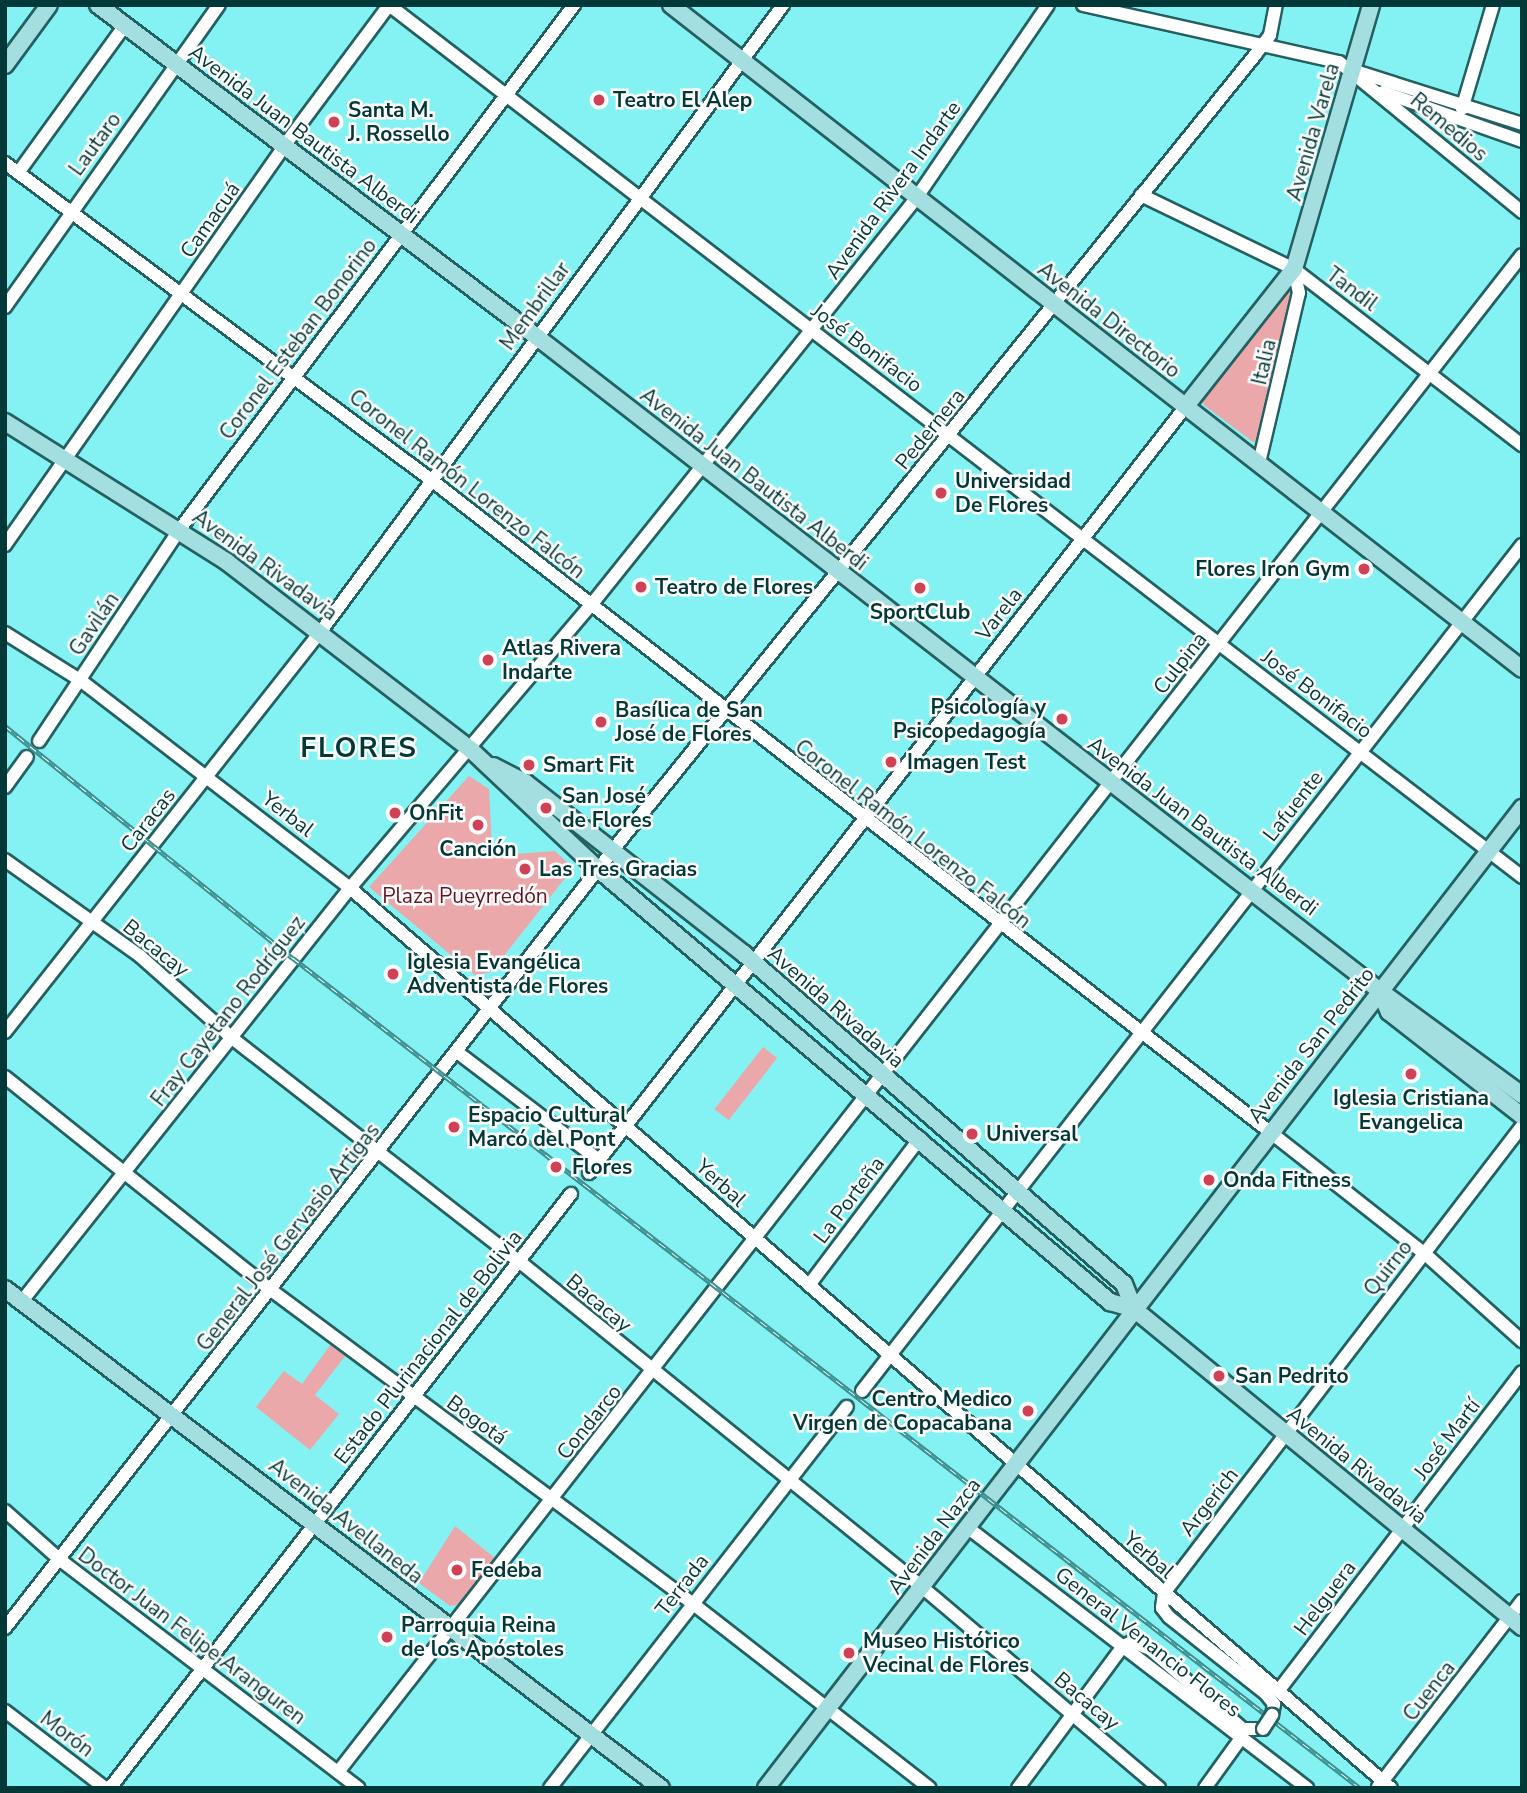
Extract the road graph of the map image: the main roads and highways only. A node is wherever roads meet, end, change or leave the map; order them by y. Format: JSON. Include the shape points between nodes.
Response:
{"nodes":[{"id":1,"x":49,"y":5,"type":"edge"},
{"id":2,"x":98,"y":5,"type":"edge"},
{"id":3,"x":671,"y":5,"type":"edge"},
{"id":4,"x":1371,"y":5,"type":"edge"},
{"id":5,"x":5,"y":65,"type":"edge"},
{"id":6,"x":1294,"y":269,"type":"joint"},
{"id":7,"x":1186,"y":406,"type":"junction"},
{"id":8,"x":5,"y":422,"type":"edge"},
{"id":9,"x":1522,"y":669,"type":"edge"},
{"id":10,"x":487,"y":763,"type":"junction"},
{"id":11,"x":1522,"y":808,"type":"edge"},
{"id":12,"x":1380,"y":991,"type":"junction"},
{"id":13,"x":1522,"y":1095,"type":"edge"},
{"id":14,"x":1522,"y":1115,"type":"edge"},
{"id":15,"x":5,"y":1289,"type":"edge"},
{"id":16,"x":1134,"y":1309,"type":"junction"},
{"id":17,"x":1516,"y":1622,"type":"edge"},
{"id":18,"x":661,"y":1788,"type":"edge"},
{"id":19,"x":766,"y":1788,"type":"edge"}],
"edges":[{"from":1,"to":5,"type":"main road"},
{"from":2,"to":12,"type":"main road","name":"Avenida Juan Bautista Alberdi","via":[[537,337]]},
{"from":3,"to":7,"type":"main road","name":"Avenida Directorio"},
{"from":4,"to":6,"type":"main road","name":"Avenida Varela"},
{"from":6,"to":7,"type":"main road","name":"Varela"},
{"from":7,"to":9,"type":"main road","name":"Avenida Directorio"},
{"from":8,"to":10,"type":"main road","name":"Avenida Rivadavia","via":[[180,529],[321,631]]},
{"from":10,"to":16,"type":"main road","name":"Avenida Rivadavia","via":[[532,811],[598,869],[1110,1302]]},
{"from":10,"to":16,"type":"main road","name":"Avenida Rivadavia","via":[[526,783],[752,962],[1124,1284]]},
{"from":11,"to":12,"type":"main road","name":"Avenida San Pedrito"},
{"from":12,"to":13,"type":"main road","name":"Avenida Juan Bautista Alberdi"},
{"from":12,"to":14,"type":"main road","name":"Avenida Juan Bautista Alberdi","via":[[1389,1012]]},
{"from":12,"to":16,"type":"main road","name":"Avenida San Pedrito"},
{"from":15,"to":18,"type":"main road","name":"Avenida Avellaneda"},
{"from":16,"to":17,"type":"main road","name":"Avenida Rivadavia"},
{"from":16,"to":19,"type":"main road","name":"Avenida Nazca"}]}
